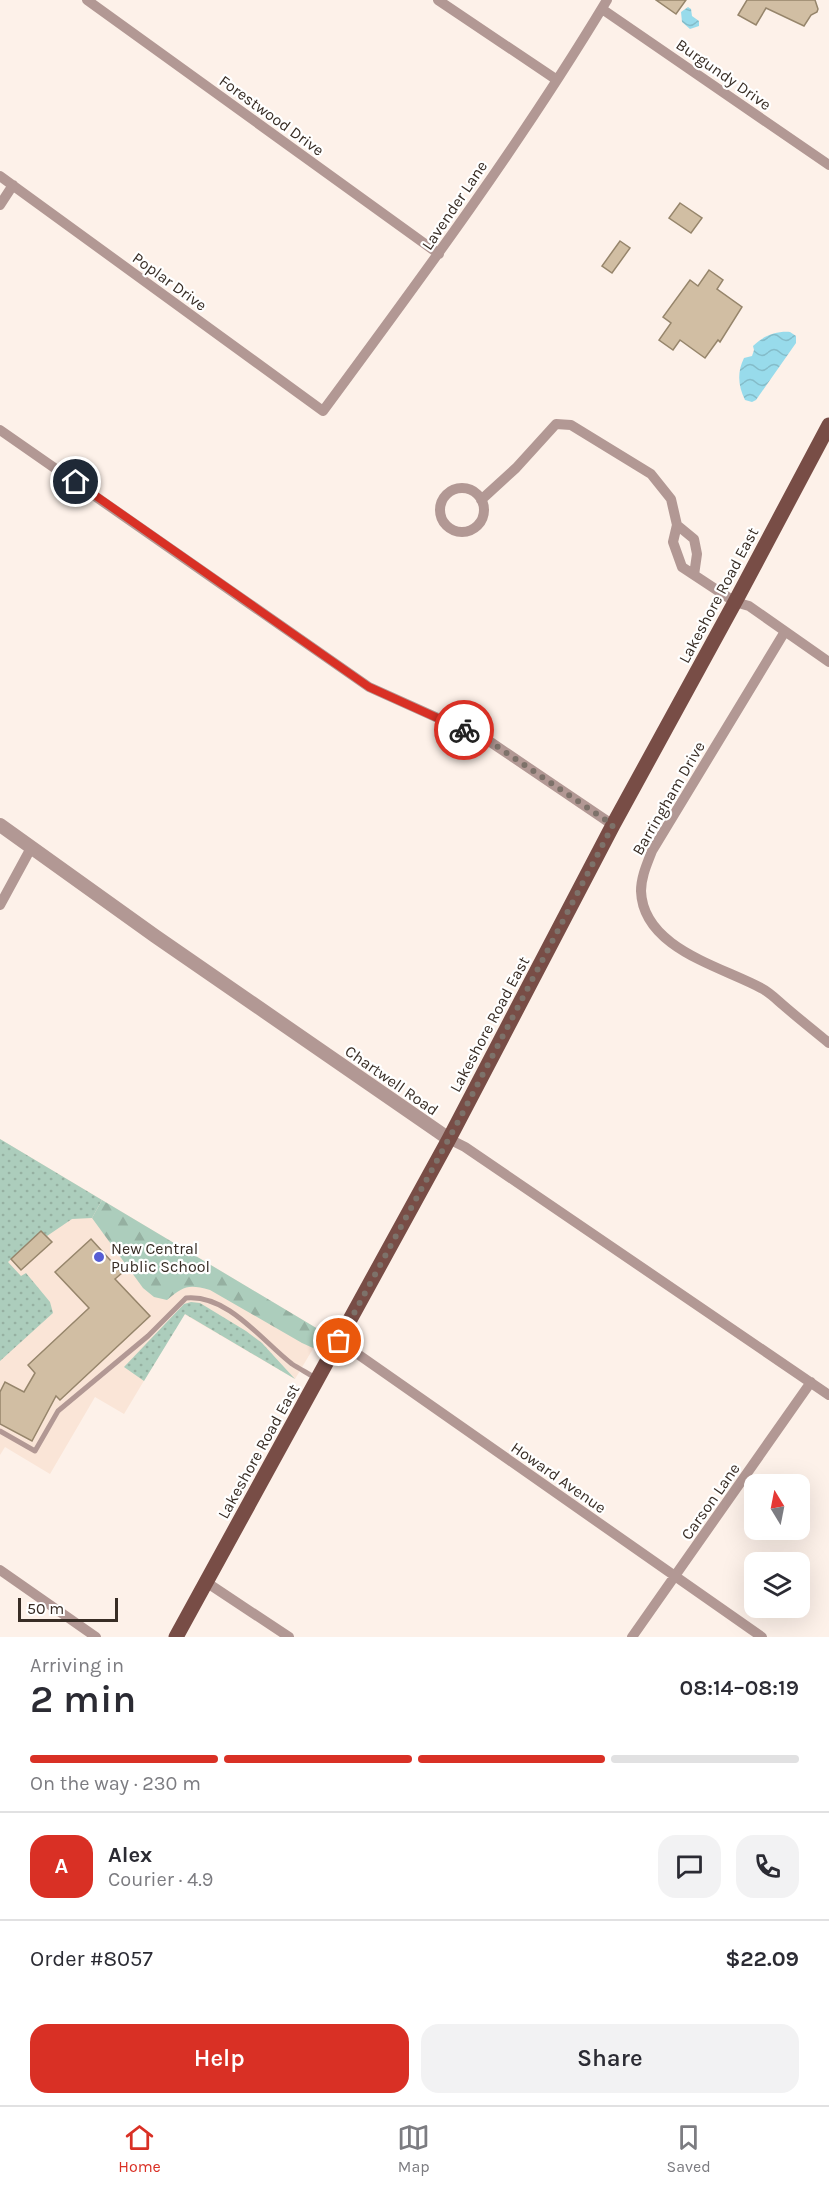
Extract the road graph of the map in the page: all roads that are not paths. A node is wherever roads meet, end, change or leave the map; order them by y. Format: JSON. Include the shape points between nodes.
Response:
{"nodes":[{"id":1,"x":87,"y":0,"type":"edge"},
{"id":2,"x":438,"y":0,"type":"edge"},
{"id":3,"x":604,"y":4,"type":"edge"},
{"id":4,"x":557,"y":80,"type":"junction"},
{"id":5,"x":829,"y":165,"type":"edge"},
{"id":6,"x":0,"y":176,"type":"edge"},
{"id":7,"x":13,"y":185,"type":"junction"},
{"id":8,"x":0,"y":205,"type":"edge"},
{"id":9,"x":439,"y":254,"type":"junction"},
{"id":10,"x":323,"y":411,"type":"joint"},
{"id":11,"x":829,"y":424,"type":"edge"},
{"id":12,"x":0,"y":430,"type":"edge"},
{"id":13,"x":481,"y":500,"type":"junction"},
{"id":14,"x":677,"y":525,"type":"junction"},
{"id":15,"x":694,"y":575,"type":"junction"},
{"id":16,"x":735,"y":602,"type":"junction"},
{"id":17,"x":784,"y":633,"type":"junction"},
{"id":18,"x":829,"y":662,"type":"edge"},
{"id":19,"x":0,"y":825,"type":"edge"},
{"id":20,"x":613,"y":825,"type":"junction"},
{"id":21,"x":32,"y":848,"type":"junction"},
{"id":22,"x":0,"y":905,"type":"edge"},
{"id":23,"x":829,"y":1043,"type":"edge"},
{"id":24,"x":449,"y":1139,"type":"junction"},
{"id":25,"x":339,"y":1341,"type":"junction"},
{"id":26,"x":318,"y":1379,"type":"junction"},
{"id":27,"x":811,"y":1382,"type":"junction"},
{"id":28,"x":829,"y":1395,"type":"edge"},
{"id":29,"x":0,"y":1431,"type":"edge"},
{"id":30,"x":0,"y":1570,"type":"edge"},
{"id":31,"x":676,"y":1577,"type":"junction"},
{"id":32,"x":206,"y":1582,"type":"junction"},
{"id":33,"x":96,"y":1637,"type":"edge"},
{"id":34,"x":176,"y":1637,"type":"edge"},
{"id":35,"x":289,"y":1637,"type":"edge"},
{"id":36,"x":632,"y":1637,"type":"edge"},
{"id":37,"x":762,"y":1637,"type":"edge"}],
"edges":[{"from":1,"to":9,"type":"street","name":"Forestwood Drive"},
{"from":2,"to":4,"type":"street"},
{"from":3,"to":4,"type":"street","name":"Lavender Lane"},
{"from":3,"to":5,"type":"street","name":"Burgundy Drive"},
{"from":4,"to":9,"type":"street","name":"Lavender Lane"},
{"from":6,"to":7,"type":"street","name":"Poplar Drive"},
{"from":7,"to":8,"type":"street"},
{"from":7,"to":10,"type":"street","name":"Poplar Drive"},
{"from":9,"to":10,"type":"street","name":"Lavender Lane"},
{"from":11,"to":16,"type":"main road","name":"Lakeshore Road East"},
{"from":12,"to":20,"type":"street","via":[[369,687],[489,741]]},
{"from":13,"to":13,"type":"street","via":[[481,520],[471,530],[457,532],[442,518],[441,504],[449,492],[470,490]]},
{"from":13,"to":14,"type":"street","via":[[556,424],[571,425],[651,474],[671,499]]},
{"from":14,"to":15,"type":"street","via":[[673,542],[682,567]]},
{"from":14,"to":15,"type":"street","via":[[694,539]]},
{"from":15,"to":16,"type":"street"},
{"from":16,"to":17,"type":"street","via":[[749,606]]},
{"from":16,"to":20,"type":"main road","name":"Lakeshore Road East"},
{"from":17,"to":18,"type":"street"},
{"from":17,"to":23,"type":"street","name":"Barringham Drive","via":[[652,851],[644,870],[642,896],[647,914],[669,941],[763,989]]},
{"from":19,"to":21,"type":"street","name":"Chartwell Road"},
{"from":20,"to":24,"type":"main road","name":"Lakeshore Road East"},
{"from":21,"to":22,"type":"street"},
{"from":21,"to":24,"type":"street","name":"Chartwell Road"},
{"from":24,"to":25,"type":"main road","name":"Lakeshore Road East"},
{"from":24,"to":27,"type":"street","name":"Chartwell Road"},
{"from":25,"to":26,"type":"main road","name":"Lakeshore Road East"},
{"from":25,"to":31,"type":"street","name":"Howard Avenue"},
{"from":26,"to":29,"type":"lane","via":[[294,1365],[244,1321],[219,1305],[186,1298],[148,1336],[58,1411],[34,1451]]},
{"from":26,"to":32,"type":"main road","name":"Lakeshore Road East"},
{"from":27,"to":28,"type":"street","name":"Chartwell Road"},
{"from":27,"to":31,"type":"street","name":"Carson Lane"},
{"from":30,"to":33,"type":"street"},
{"from":31,"to":36,"type":"street","name":"Carson Lane"},
{"from":31,"to":37,"type":"street","name":"Howard Avenue"},
{"from":32,"to":34,"type":"main road","name":"Lakeshore Road East"},
{"from":32,"to":35,"type":"street"}]}
